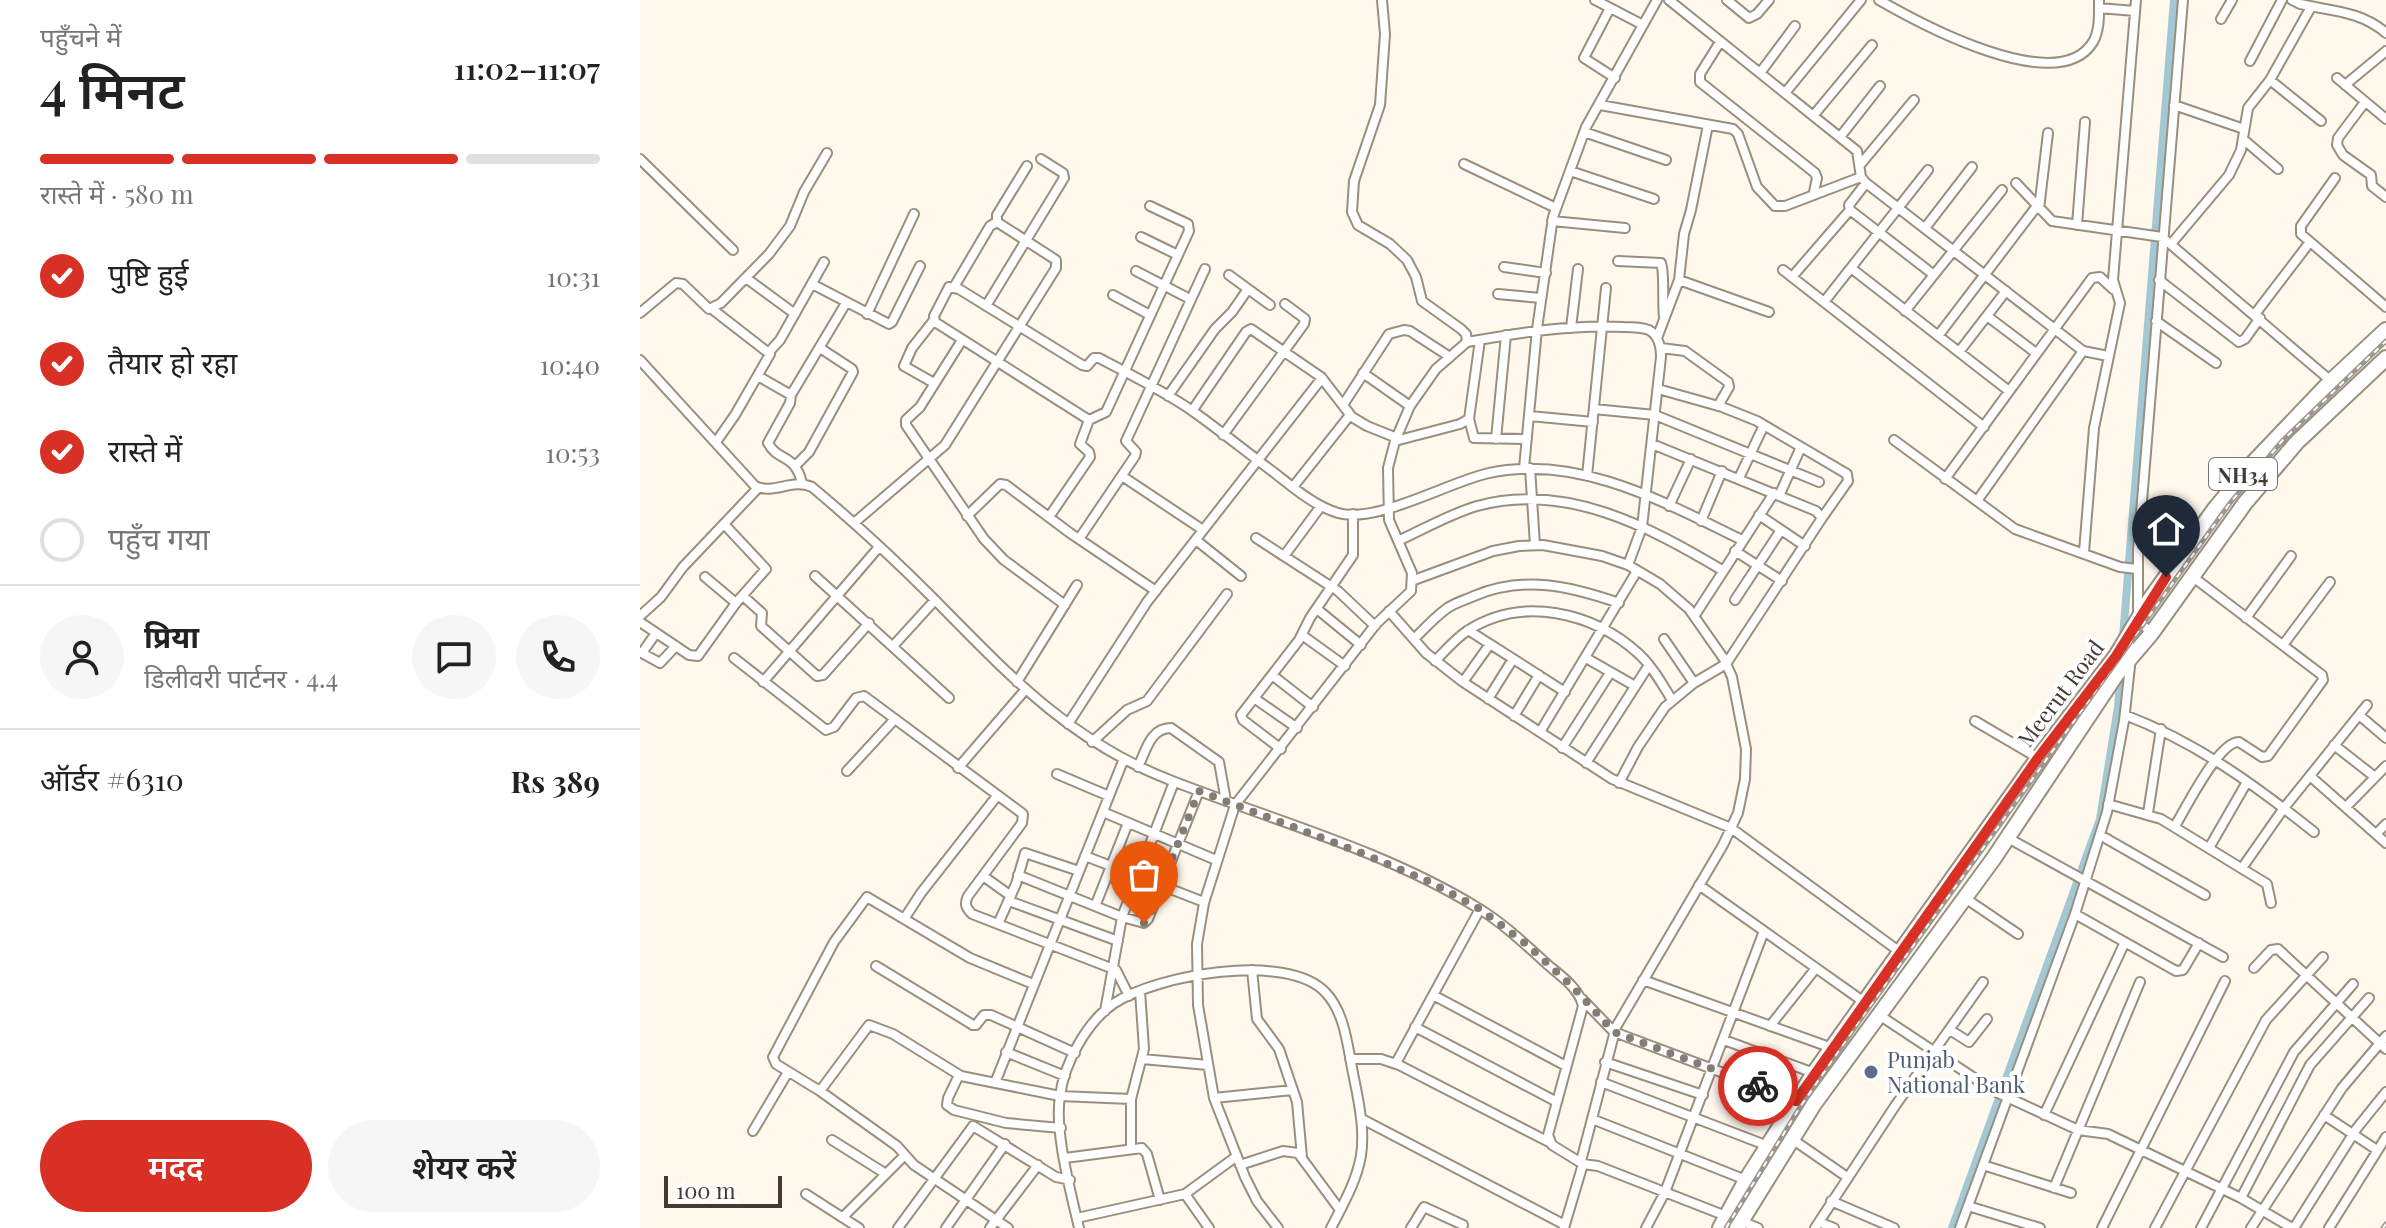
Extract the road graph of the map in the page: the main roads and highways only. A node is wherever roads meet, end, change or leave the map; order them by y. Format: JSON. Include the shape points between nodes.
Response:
{"nodes":[{"id":1,"x":2386,"y":330,"type":"edge"},
{"id":2,"x":2386,"y":358,"type":"edge"},
{"id":3,"x":2126,"y":657,"type":"junction"},
{"id":4,"x":1723,"y":1222,"type":"edge"},
{"id":5,"x":1739,"y":1224,"type":"edge"}],
"edges":[{"from":1,"to":3,"type":"highway","name":"Meerut Road","number":"NH34","via":[[2331,381],[2214,510],[2138,621]]},
{"from":2,"to":3,"type":"highway","name":"Meerut Road","number":"NH34","via":[[2297,442],[2245,503],[2152,633]]},
{"from":3,"to":4,"type":"highway","name":"Meerut Road","number":"NH34","via":[[2038,758],[1814,1073]]},
{"from":3,"to":5,"type":"highway","name":"Meerut Road","number":"NH34","via":[[2008,838],[1813,1107]]}]}
